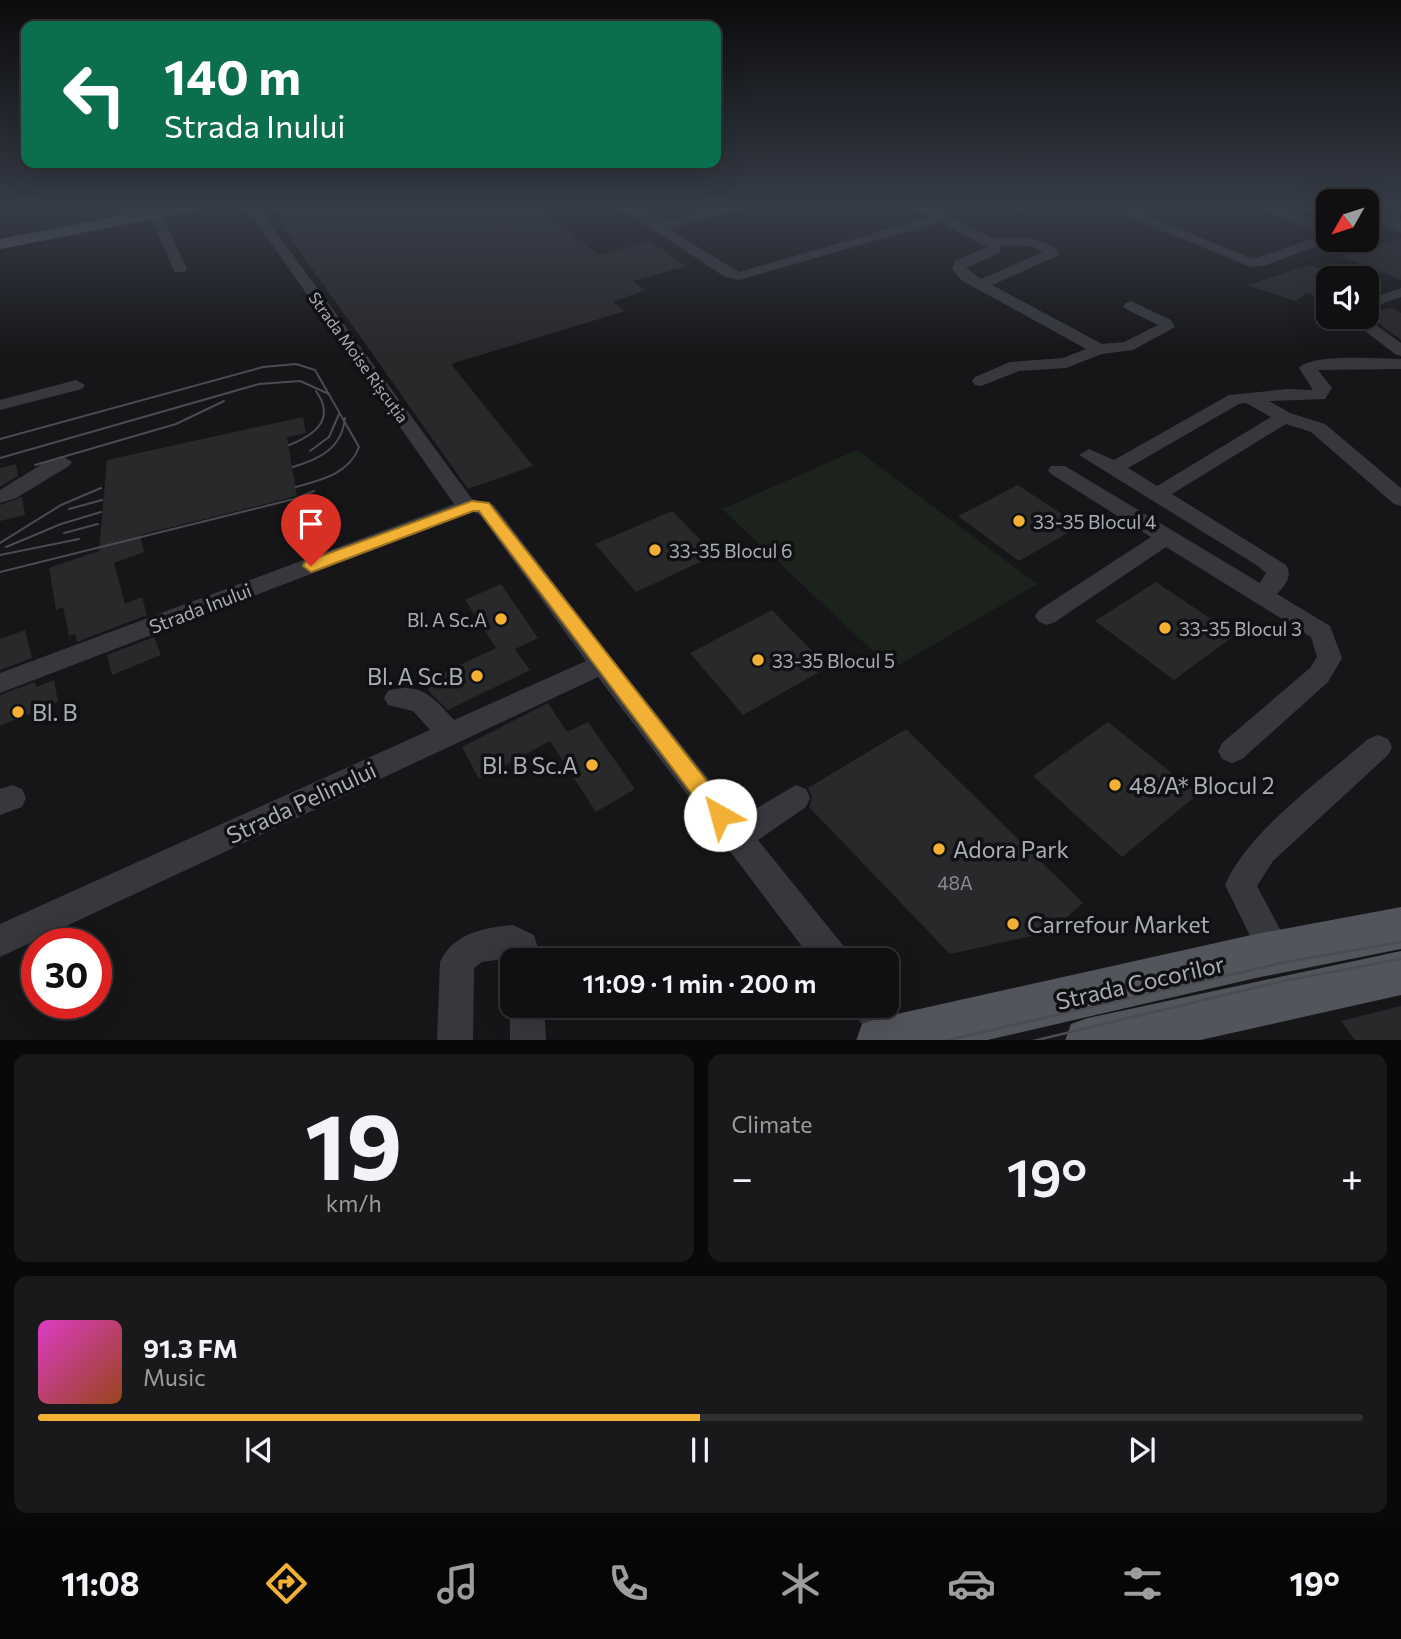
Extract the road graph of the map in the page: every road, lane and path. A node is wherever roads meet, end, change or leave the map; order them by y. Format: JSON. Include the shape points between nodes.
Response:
{"nodes":[{"id":1,"x":173,"y":255,"type":"edge"},
{"id":2,"x":287,"y":255,"type":"edge"},
{"id":3,"x":699,"y":255,"type":"edge"},
{"id":4,"x":818,"y":255,"type":"edge"},
{"id":5,"x":981,"y":255,"type":"edge"},
{"id":6,"x":1049,"y":255,"type":"edge"},
{"id":7,"x":1233,"y":255,"type":"edge"},
{"id":8,"x":1280,"y":255,"type":"edge"},
{"id":9,"x":180,"y":270,"type":"dead end"},
{"id":10,"x":981,"y":285,"type":"junction"},
{"id":11,"x":1401,"y":292,"type":"edge"},
{"id":12,"x":1379,"y":300,"type":"edge"},
{"id":13,"x":1131,"y":306,"type":"dead end"},
{"id":14,"x":1371,"y":329,"type":"edge"},
{"id":15,"x":1099,"y":349,"type":"junction"},
{"id":16,"x":1401,"y":351,"type":"edge"},
{"id":17,"x":1401,"y":364,"type":"edge"},
{"id":18,"x":981,"y":381,"type":"dead end"},
{"id":19,"x":76,"y":385,"type":"dead end"},
{"id":20,"x":1250,"y":398,"type":"junction"},
{"id":21,"x":0,"y":405,"type":"edge"},
{"id":22,"x":1284,"y":417,"type":"junction"},
{"id":23,"x":1089,"y":455,"type":"dead end"},
{"id":24,"x":62,"y":462,"type":"dead end"},
{"id":25,"x":1114,"y":468,"type":"junction"},
{"id":26,"x":1058,"y":470,"type":"dead end"},
{"id":27,"x":1158,"y":494,"type":"junction"},
{"id":28,"x":0,"y":497,"type":"edge"},
{"id":29,"x":1401,"y":499,"type":"edge"},
{"id":30,"x":473,"y":506,"type":"junction"},
{"id":31,"x":1167,"y":536,"type":"junction"},
{"id":32,"x":1263,"y":594,"type":"junction"},
{"id":33,"x":1048,"y":616,"type":"dead end"},
{"id":34,"x":602,"y":664,"type":"junction"},
{"id":35,"x":0,"y":683,"type":"edge"},
{"id":36,"x":397,"y":698,"type":"dead end"},
{"id":37,"x":450,"y":734,"type":"junction"},
{"id":38,"x":1378,"y":747,"type":"dead end"},
{"id":39,"x":1232,"y":751,"type":"dead end"},
{"id":40,"x":796,"y":798,"type":"dead end"},
{"id":41,"x":737,"y":837,"type":"junction"},
{"id":42,"x":1398,"y":931,"type":"edge"},
{"id":43,"x":0,"y":941,"type":"edge"},
{"id":44,"x":522,"y":948,"type":"edge"},
{"id":45,"x":824,"y":948,"type":"edge"},
{"id":46,"x":1276,"y":952,"type":"junction"},
{"id":47,"x":1401,"y":973,"type":"edge"},
{"id":48,"x":527,"y":1018,"type":"edge"},
{"id":49,"x":886,"y":1031,"type":"edge"},
{"id":50,"x":455,"y":1040,"type":"edge"},
{"id":51,"x":528,"y":1040,"type":"edge"},
{"id":52,"x":1093,"y":1040,"type":"edge"}],
"edges":[{"from":1,"to":9,"type":"street"},
{"from":2,"to":30,"type":"street","name":"Strada Moise Rișcuția"},
{"from":3,"to":4,"type":"street","via":[[730,274],[745,276]]},
{"from":5,"to":10,"type":"street","via":[[963,261],[958,268]]},
{"from":6,"to":10,"type":"street"},
{"from":7,"to":8,"type":"street","via":[[1251,262]]},
{"from":10,"to":15,"type":"street"},
{"from":11,"to":12,"type":"street"},
{"from":13,"to":15,"type":"street","via":[[1167,327],[1127,347]]},
{"from":14,"to":16,"type":"street"},
{"from":15,"to":18,"type":"street","via":[[1066,363],[1016,366]]},
{"from":17,"to":20,"type":"street","via":[[1317,365],[1307,368],[1323,388],[1320,395]]},
{"from":19,"to":21,"type":"street"},
{"from":20,"to":22,"type":"street"},
{"from":20,"to":25,"type":"street","via":[[1223,404]]},
{"from":22,"to":27,"type":"street"},
{"from":22,"to":29,"type":"street","via":[[1318,428]]},
{"from":23,"to":25,"type":"street"},
{"from":24,"to":28,"type":"street"},
{"from":25,"to":27,"type":"street"},
{"from":26,"to":31,"type":"street"},
{"from":27,"to":32,"type":"street","via":[[1278,571],[1277,580]]},
{"from":30,"to":34,"type":"street","name":"Strada Moise Rișcuția","via":[[487,510]]},
{"from":30,"to":35,"type":"street","name":"Strada Inului"},
{"from":31,"to":32,"type":"street"},
{"from":31,"to":33,"type":"street"},
{"from":32,"to":39,"type":"street","via":[[1321,632],[1330,658],[1319,676]]},
{"from":34,"to":37,"type":"street","name":"Strada Pelinului"},
{"from":34,"to":41,"type":"street","name":"Strada Moise Rișcuția"},
{"from":36,"to":37,"type":"street","via":[[420,701]]},
{"from":37,"to":43,"type":"street","name":"Strada Pelinului"},
{"from":38,"to":46,"type":"street","via":[[1262,851],[1240,885]]},
{"from":40,"to":41,"type":"street"},
{"from":41,"to":45,"type":"street","name":"Strada Moise Rișcuția"},
{"from":42,"to":46,"type":"main road","name":"Strada Cocorilor"},
{"from":44,"to":50,"type":"street","via":[[513,941],[476,946],[457,962]]},
{"from":46,"to":49,"type":"main road","name":"Strada Cocorilor"},
{"from":47,"to":52,"type":"main road"},
{"from":48,"to":51,"type":"street"}]}
